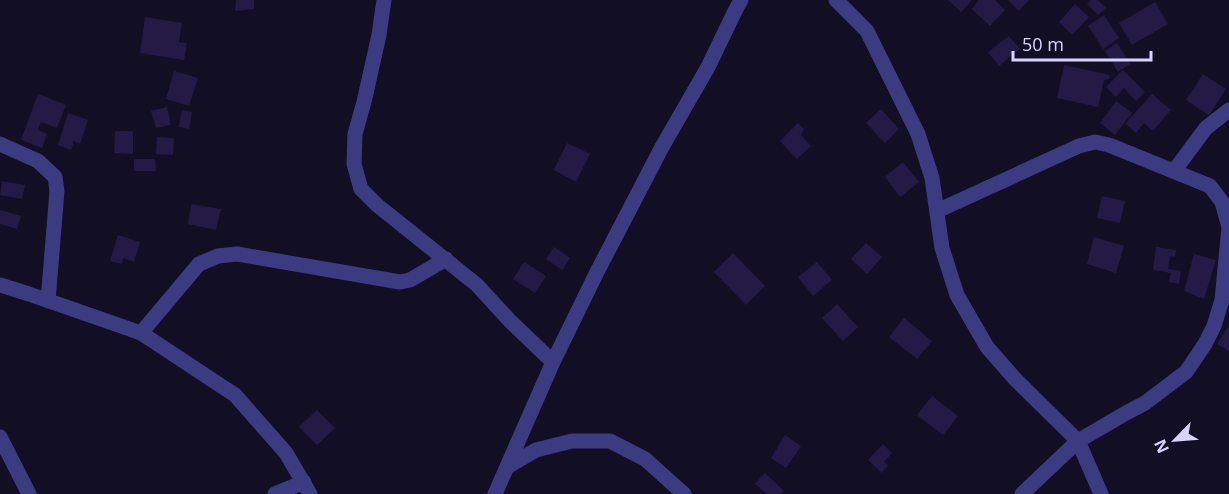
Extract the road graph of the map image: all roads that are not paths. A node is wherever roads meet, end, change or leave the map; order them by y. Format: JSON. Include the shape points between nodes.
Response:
{"nodes":[{"id":1,"x":384,"y":0,"type":"edge"},
{"id":2,"x":741,"y":0,"type":"edge"},
{"id":3,"x":836,"y":0,"type":"edge"},
{"id":4,"x":1229,"y":110,"type":"edge"},
{"id":5,"x":0,"y":144,"type":"edge"},
{"id":6,"x":1174,"y":171,"type":"junction"},
{"id":7,"x":937,"y":211,"type":"junction"},
{"id":8,"x":446,"y":259,"type":"junction"},
{"id":9,"x":0,"y":285,"type":"edge"},
{"id":10,"x":48,"y":301,"type":"junction"},
{"id":11,"x":141,"y":333,"type":"junction"},
{"id":12,"x":553,"y":362,"type":"junction"},
{"id":13,"x":0,"y":437,"type":"edge"},
{"id":14,"x":1078,"y":441,"type":"junction"},
{"id":15,"x":507,"y":467,"type":"junction"},
{"id":16,"x":307,"y":488,"type":"edge"},
{"id":17,"x":29,"y":494,"type":"edge"},
{"id":18,"x":274,"y":494,"type":"edge"},
{"id":19,"x":495,"y":494,"type":"edge"},
{"id":20,"x":684,"y":494,"type":"edge"},
{"id":21,"x":1022,"y":494,"type":"edge"},
{"id":22,"x":1101,"y":494,"type":"edge"}],
"edges":[{"from":1,"to":8,"type":"street","via":[[355,134],[354,164],[361,189]]},
{"from":2,"to":12,"type":"street","via":[[656,157]]},
{"from":3,"to":7,"type":"street","via":[[867,31],[918,134],[932,178]]},
{"from":4,"to":6,"type":"street","via":[[1206,128]]},
{"from":5,"to":10,"type":"street","via":[[38,161],[55,177]]},
{"from":6,"to":7,"type":"street","via":[[1095,142]]},
{"from":6,"to":14,"type":"street","via":[[1210,186],[1222,202],[1228,227],[1227,250],[1222,300],[1214,326],[1186,372],[1145,403]]},
{"from":7,"to":14,"type":"street","via":[[942,248],[957,295],[987,347]]},
{"from":8,"to":11,"type":"street","via":[[400,282],[237,254],[218,256],[199,264]]},
{"from":8,"to":12,"type":"street"},
{"from":9,"to":10,"type":"street"},
{"from":10,"to":11,"type":"street"},
{"from":11,"to":16,"type":"street","via":[[235,395],[286,453]]},
{"from":12,"to":15,"type":"street"},
{"from":13,"to":17,"type":"street"},
{"from":14,"to":21,"type":"street"},
{"from":14,"to":22,"type":"street"},
{"from":15,"to":19,"type":"street"},
{"from":15,"to":20,"type":"street","via":[[536,450],[563,443],[610,441],[645,459]]},
{"from":16,"to":18,"type":"street"}]}
